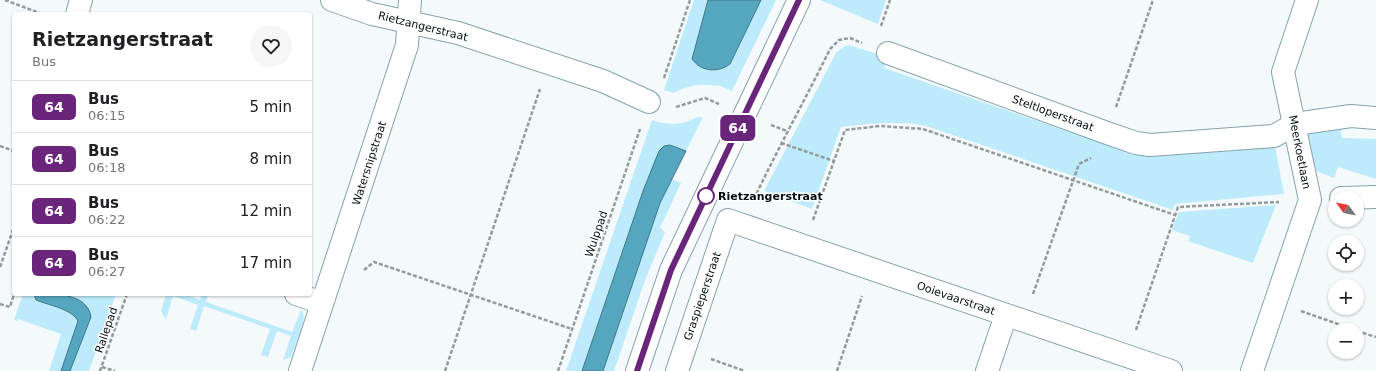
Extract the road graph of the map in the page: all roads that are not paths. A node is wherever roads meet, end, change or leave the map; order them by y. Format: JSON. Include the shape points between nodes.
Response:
{"nodes":[{"id":1,"x":81,"y":0,"type":"edge"},
{"id":2,"x":332,"y":0,"type":"edge"},
{"id":3,"x":410,"y":0,"type":"edge"},
{"id":4,"x":799,"y":0,"type":"edge"},
{"id":5,"x":1307,"y":0,"type":"edge"},
{"id":6,"x":78,"y":12,"type":"edge"},
{"id":7,"x":409,"y":22,"type":"junction"},
{"id":8,"x":881,"y":50,"type":"road end"},
{"id":9,"x":649,"y":102,"type":"road end"},
{"id":10,"x":1376,"y":118,"type":"edge"},
{"id":11,"x":1295,"y":124,"type":"junction"},
{"id":12,"x":1364,"y":197,"type":"edge"},
{"id":13,"x":1376,"y":197,"type":"edge"},
{"id":14,"x":1328,"y":199,"type":"edge"},
{"id":15,"x":1310,"y":200,"type":"junction"},
{"id":16,"x":735,"y":222,"type":"joint"},
{"id":17,"x":302,"y":296,"type":"edge"},
{"id":18,"x":322,"y":303,"type":"junction"},
{"id":19,"x":1015,"y":318,"type":"junction"},
{"id":20,"x":300,"y":371,"type":"edge"},
{"id":21,"x":637,"y":371,"type":"edge"},
{"id":22,"x":677,"y":371,"type":"edge"},
{"id":23,"x":987,"y":371,"type":"edge"},
{"id":24,"x":1170,"y":371,"type":"edge"},
{"id":25,"x":1252,"y":371,"type":"edge"}],
"edges":[{"from":1,"to":6,"type":"street"},
{"from":2,"to":7,"type":"street","name":"Rietzangerstraat","via":[[372,14]]},
{"from":3,"to":7,"type":"street","name":"Watersnipstraat"},
{"from":4,"to":21,"type":"street","via":[[671,270]]},
{"from":5,"to":11,"type":"street","name":"Meerkoetlaan","via":[[1283,72]]},
{"from":7,"to":9,"type":"street","name":"Rietzangerstraat","via":[[458,33],[549,62],[603,81]]},
{"from":7,"to":18,"type":"street","name":"Watersnipstraat","via":[[408,45]]},
{"from":8,"to":11,"type":"street","name":"Steltloperstraat","via":[[1136,143],[1150,145],[1274,136]]},
{"from":10,"to":11,"type":"street","name":"Steltloperstraat","via":[[1351,116]]},
{"from":11,"to":15,"type":"street","name":"Meerkoetlaan"},
{"from":12,"to":13,"type":"street"},
{"from":14,"to":15,"type":"street"},
{"from":15,"to":25,"type":"street","name":"Meerkoetlaan"},
{"from":16,"to":19,"type":"street","name":"Ooievaarstraat"},
{"from":16,"to":22,"type":"street","name":"Graspieperstraat"},
{"from":17,"to":18,"type":"street"},
{"from":18,"to":20,"type":"street","name":"Watersnipstraat"},
{"from":19,"to":23,"type":"street"},
{"from":19,"to":24,"type":"street","name":"Ooievaarstraat"}]}
